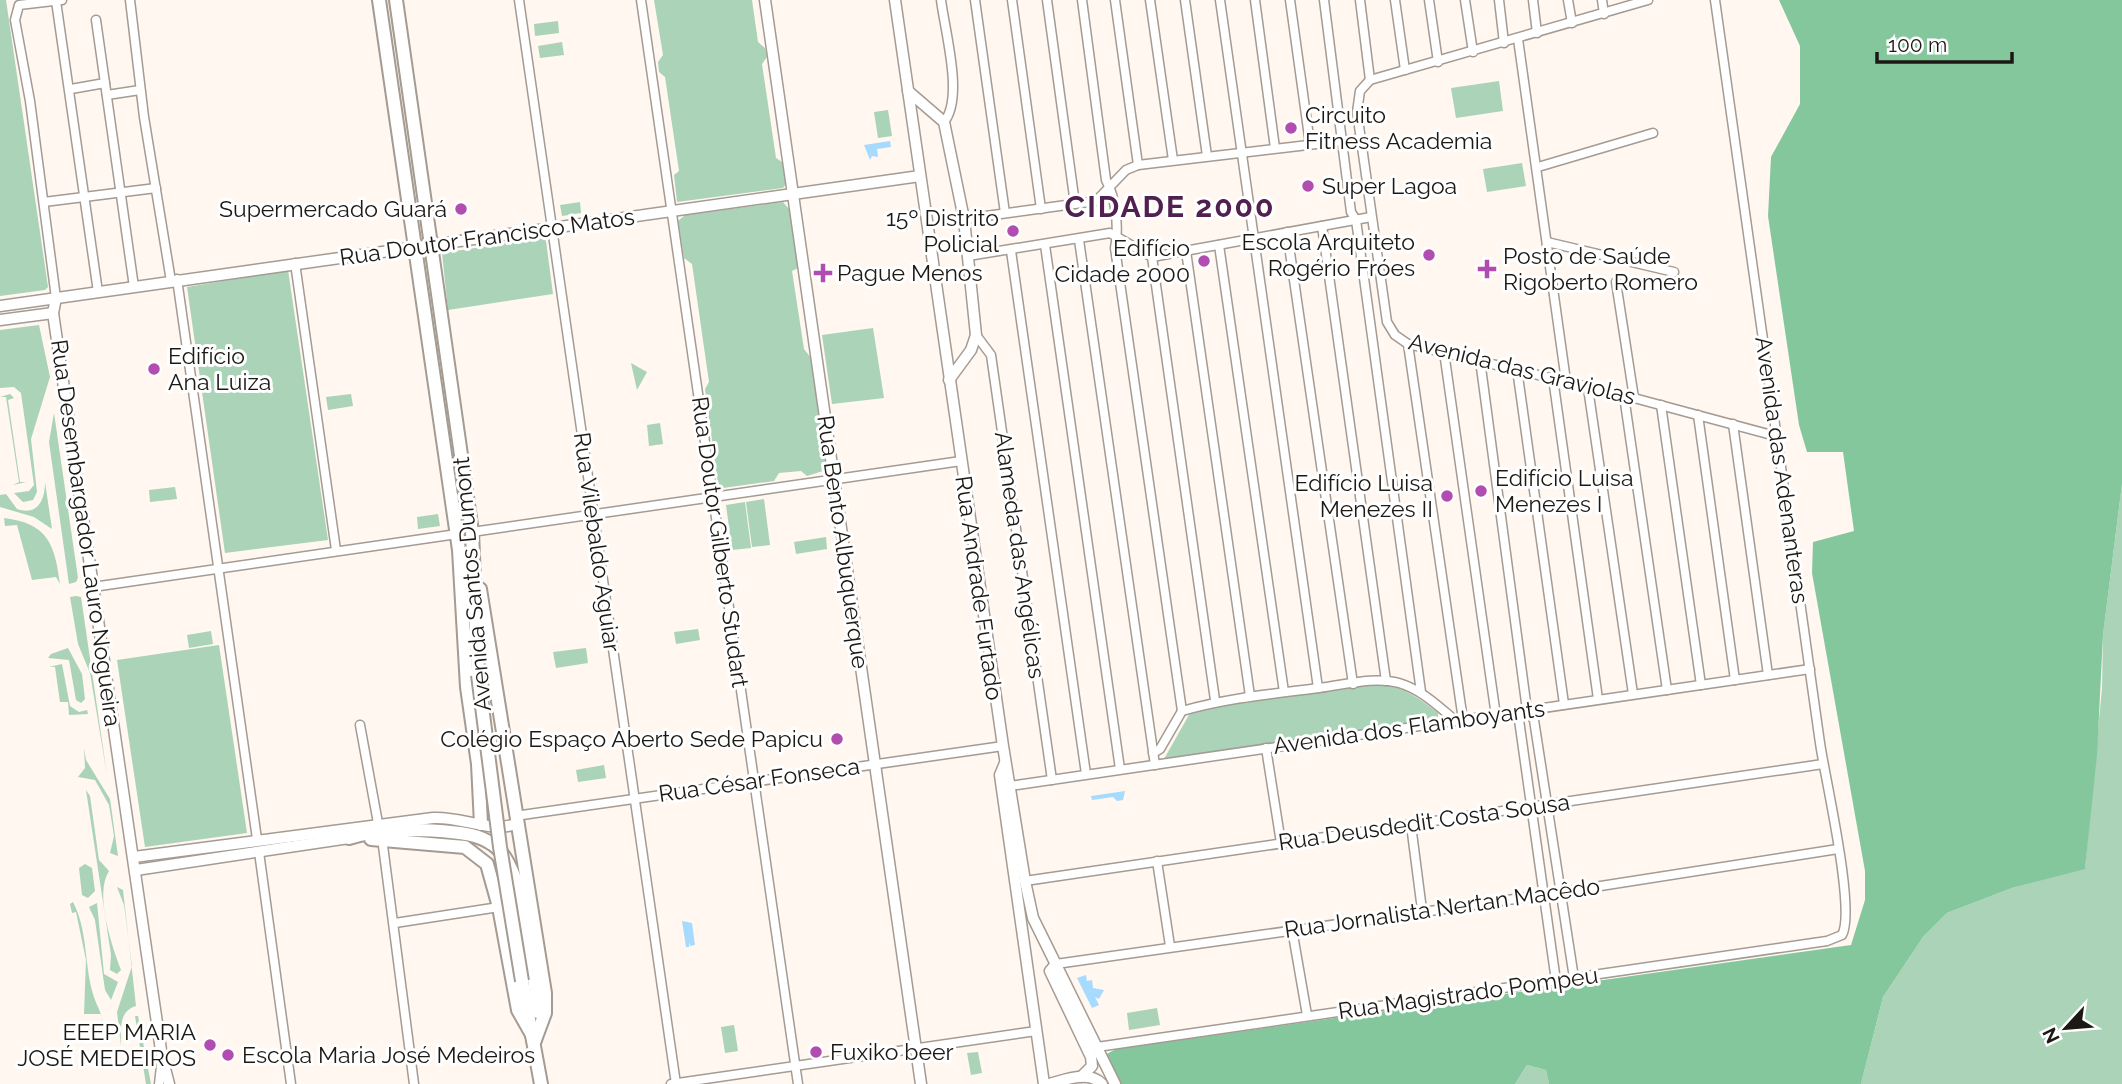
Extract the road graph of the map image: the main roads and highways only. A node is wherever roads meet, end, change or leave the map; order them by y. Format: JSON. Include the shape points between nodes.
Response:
{"nodes":[{"id":1,"x":379,"y":0,"type":"edge"},
{"id":2,"x":396,"y":0,"type":"edge"},
{"id":3,"x":407,"y":78,"type":"junction"},
{"id":4,"x":391,"y":80,"type":"junction"},
{"id":5,"x":410,"y":101,"type":"junction"},
{"id":6,"x":394,"y":103,"type":"junction"},
{"id":7,"x":450,"y":382,"type":"junction"},
{"id":8,"x":435,"y":384,"type":"junction"},
{"id":9,"x":475,"y":576,"type":"junction"},
{"id":10,"x":481,"y":824,"type":"road end"},
{"id":11,"x":538,"y":1034,"type":"junction"},
{"id":12,"x":541,"y":1084,"type":"edge"}],
"edges":[{"from":1,"to":4,"type":"main road","name":"Avenida Santos Dumont"},
{"from":2,"to":3,"type":"main road","name":"Avenida Santos Dumont"},
{"from":3,"to":4,"type":"main road"},
{"from":3,"to":5,"type":"main road","name":"Avenida Santos Dumont"},
{"from":4,"to":6,"type":"main road","name":"Avenida Santos Dumont"},
{"from":5,"to":6,"type":"main road"},
{"from":5,"to":7,"type":"main road","name":"Avenida Santos Dumont"},
{"from":6,"to":8,"type":"main road","name":"Avenida Santos Dumont"},
{"from":7,"to":8,"type":"main road"},
{"from":7,"to":9,"type":"main road","name":"Avenida Santos Dumont"},
{"from":8,"to":10,"type":"main road","name":"Avenida Santos Dumont","via":[[457,534]]},
{"from":9,"to":11,"type":"main road","name":"Avenida Santos Dumont","bridge":true,"via":[[478,675],[500,847],[522,981]]},
{"from":9,"to":11,"type":"main road","via":[[483,599],[545,993]]},
{"from":11,"to":11,"type":"main road","via":[[519,883],[494,845],[473,835],[394,829],[349,838],[465,847],[487,864],[519,1010]]},
{"from":11,"to":12,"type":"main road","name":"Avenida Santos Dumont"}]}
